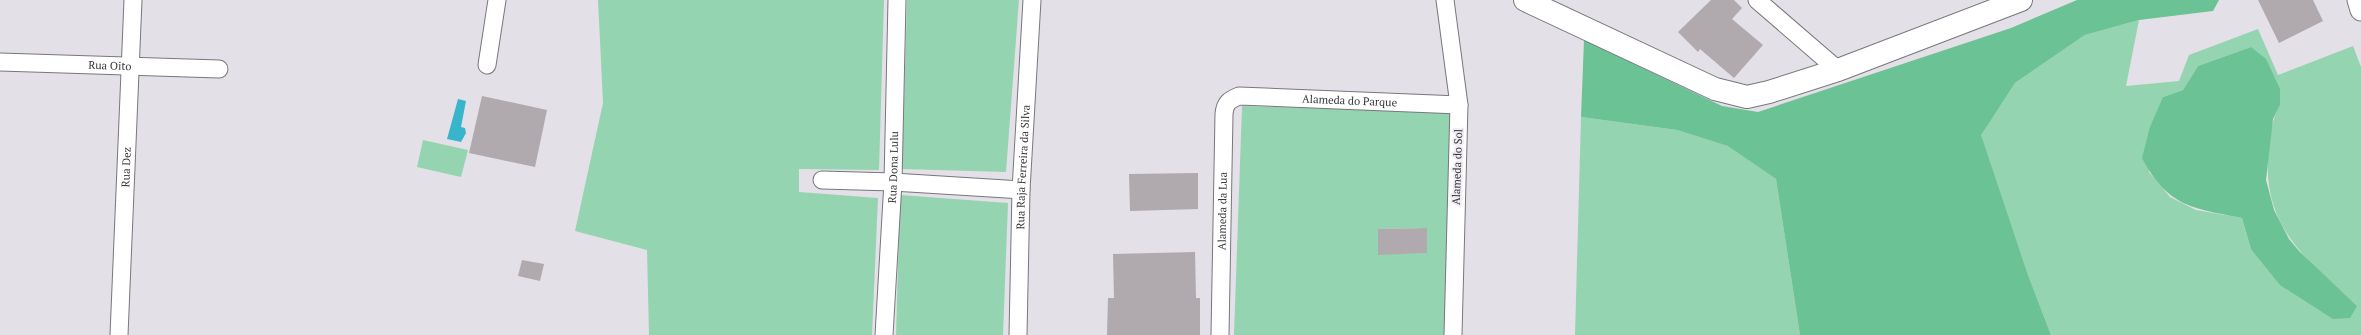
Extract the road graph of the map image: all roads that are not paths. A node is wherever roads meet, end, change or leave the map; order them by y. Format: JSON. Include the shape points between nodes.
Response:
{"nodes":[{"id":1,"x":133,"y":0,"type":"edge"},
{"id":2,"x":497,"y":0,"type":"edge"},
{"id":3,"x":897,"y":0,"type":"edge"},
{"id":4,"x":1032,"y":0,"type":"edge"},
{"id":5,"x":1445,"y":0,"type":"edge"},
{"id":6,"x":1525,"y":0,"type":"edge"},
{"id":7,"x":1757,"y":0,"type":"edge"},
{"id":8,"x":2021,"y":0,"type":"edge"},
{"id":9,"x":2358,"y":0,"type":"edge"},
{"id":10,"x":2361,"y":10,"type":"edge"},
{"id":11,"x":0,"y":62,"type":"edge"},
{"id":12,"x":487,"y":65,"type":"dead end"},
{"id":13,"x":131,"y":68,"type":"junction"},
{"id":14,"x":220,"y":69,"type":"dead end"},
{"id":15,"x":1838,"y":70,"type":"junction"},
{"id":16,"x":1239,"y":96,"type":"joint"},
{"id":17,"x":1459,"y":105,"type":"junction"},
{"id":18,"x":822,"y":180,"type":"dead end"},
{"id":19,"x":893,"y":182,"type":"junction"},
{"id":20,"x":1021,"y":190,"type":"junction"},
{"id":21,"x":119,"y":335,"type":"edge"},
{"id":22,"x":884,"y":335,"type":"edge"},
{"id":23,"x":1018,"y":335,"type":"edge"},
{"id":24,"x":1220,"y":335,"type":"edge"},
{"id":25,"x":1453,"y":335,"type":"edge"}],
"edges":[{"from":1,"to":13,"type":"street","name":"Rua Dez"},
{"from":2,"to":12,"type":"street"},
{"from":3,"to":19,"type":"street","name":"Rua Dona Lulu"},
{"from":4,"to":20,"type":"street","name":"Rua Raja Ferreira da Silva"},
{"from":5,"to":17,"type":"street","name":"Alameda do Sol"},
{"from":6,"to":15,"type":"main road","via":[[1715,89],[1747,97]]},
{"from":7,"to":15,"type":"street"},
{"from":8,"to":15,"type":"main road"},
{"from":9,"to":10,"type":"street"},
{"from":11,"to":13,"type":"street","name":"Rua Oito"},
{"from":13,"to":14,"type":"street","name":"Rua Oito"},
{"from":13,"to":21,"type":"street","name":"Rua Dez"},
{"from":16,"to":17,"type":"street","name":"Alameda do Parque"},
{"from":16,"to":24,"type":"street","name":"Alameda da Lua","via":[[1230,99],[1225,105],[1224,114]]},
{"from":17,"to":25,"type":"street","name":"Alameda do Sol"},
{"from":18,"to":19,"type":"street"},
{"from":19,"to":20,"type":"street"},
{"from":19,"to":22,"type":"street","name":"Rua Dona Lulu"},
{"from":20,"to":23,"type":"street","name":"Rua Raja Ferreira da Silva"}]}
